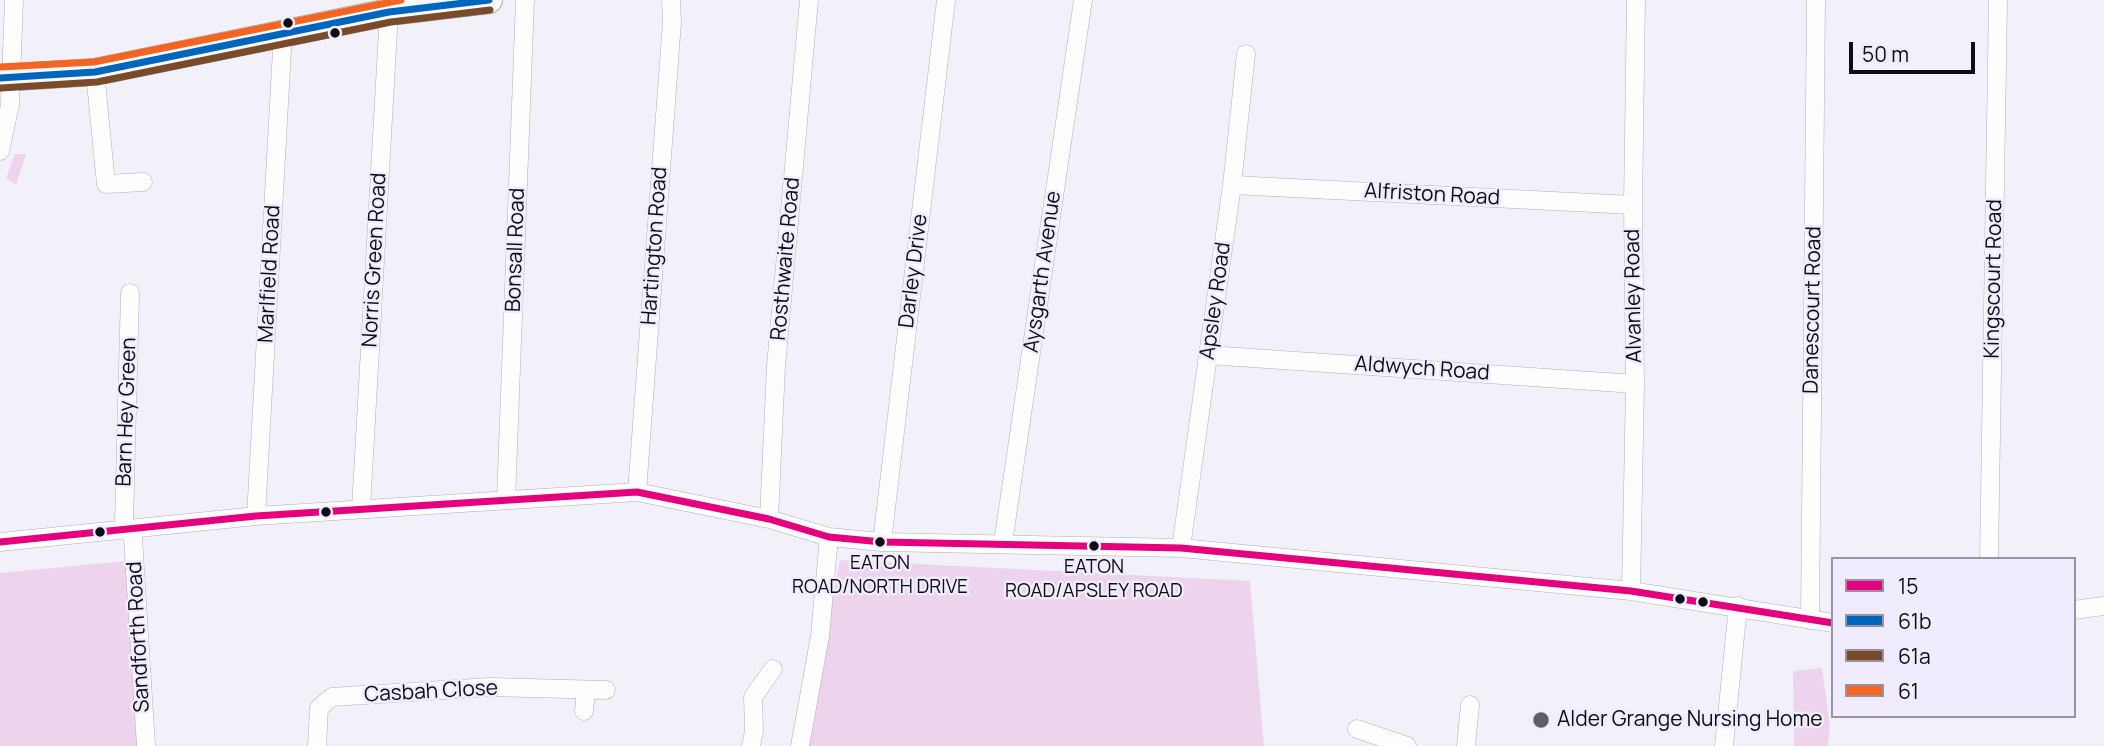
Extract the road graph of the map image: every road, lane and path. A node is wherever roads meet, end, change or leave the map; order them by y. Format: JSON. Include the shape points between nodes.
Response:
{"nodes":[{"id":1,"x":14,"y":0,"type":"edge"},
{"id":2,"x":489,"y":0,"type":"edge"},
{"id":3,"x":526,"y":0,"type":"edge"},
{"id":4,"x":671,"y":0,"type":"edge"},
{"id":5,"x":809,"y":0,"type":"edge"},
{"id":6,"x":946,"y":0,"type":"edge"},
{"id":7,"x":1083,"y":0,"type":"edge"},
{"id":8,"x":1636,"y":0,"type":"edge"},
{"id":9,"x":1816,"y":0,"type":"edge"},
{"id":10,"x":1998,"y":0,"type":"edge"},
{"id":11,"x":389,"y":12,"type":"junction"},
{"id":12,"x":283,"y":32,"type":"junction"},
{"id":13,"x":1246,"y":54,"type":"dead end"},
{"id":14,"x":95,"y":72,"type":"junction"},
{"id":15,"x":6,"y":78,"type":"edge"},
{"id":16,"x":0,"y":151,"type":"edge"},
{"id":17,"x":143,"y":182,"type":"dead end"},
{"id":18,"x":1232,"y":185,"type":"junction"},
{"id":19,"x":1633,"y":205,"type":"junction"},
{"id":20,"x":130,"y":293,"type":"dead end"},
{"id":21,"x":1208,"y":355,"type":"junction"},
{"id":22,"x":1635,"y":384,"type":"junction"},
{"id":23,"x":637,"y":492,"type":"junction"},
{"id":24,"x":506,"y":500,"type":"junction"},
{"id":25,"x":361,"y":509,"type":"junction"},
{"id":26,"x":256,"y":516,"type":"junction"},
{"id":27,"x":769,"y":519,"type":"junction"},
{"id":28,"x":127,"y":530,"type":"junction"},
{"id":29,"x":829,"y":537,"type":"junction"},
{"id":30,"x":0,"y":542,"type":"edge"},
{"id":31,"x":882,"y":542,"type":"junction"},
{"id":32,"x":1003,"y":543,"type":"junction"},
{"id":33,"x":1181,"y":548,"type":"junction"},
{"id":34,"x":1989,"y":557,"type":"edge"},
{"id":35,"x":1631,"y":591,"type":"junction"},
{"id":36,"x":1738,"y":606,"type":"junction"},
{"id":37,"x":2104,"y":606,"type":"edge"},
{"id":38,"x":2076,"y":610,"type":"edge"},
{"id":39,"x":1810,"y":620,"type":"junction"},
{"id":40,"x":1831,"y":623,"type":"edge"},
{"id":41,"x":773,"y":669,"type":"dead end"},
{"id":42,"x":586,"y":690,"type":"junction"},
{"id":43,"x":606,"y":690,"type":"dead end"},
{"id":44,"x":1470,"y":705,"type":"dead end"},
{"id":45,"x":584,"y":711,"type":"dead end"},
{"id":46,"x":1357,"y":729,"type":"dead end"},
{"id":47,"x":146,"y":746,"type":"edge"},
{"id":48,"x":317,"y":746,"type":"edge"},
{"id":49,"x":751,"y":746,"type":"edge"},
{"id":50,"x":800,"y":746,"type":"edge"},
{"id":51,"x":1408,"y":746,"type":"edge"},
{"id":52,"x":1466,"y":746,"type":"edge"},
{"id":53,"x":1724,"y":746,"type":"edge"}],
"edges":[{"from":1,"to":15,"type":"street"},
{"from":2,"to":11,"type":"street"},
{"from":3,"to":24,"type":"street","name":"Bonsall Road"},
{"from":4,"to":23,"type":"street","name":"Hartington Road"},
{"from":5,"to":27,"type":"street","name":"Rosthwaite Road","via":[[776,366]]},
{"from":6,"to":31,"type":"street","name":"Darley Drive"},
{"from":7,"to":32,"type":"street","name":"Aysgarth Avenue"},
{"from":8,"to":19,"type":"street","name":"Alvanley Road"},
{"from":9,"to":39,"type":"street","name":"Danescourt Road"},
{"from":10,"to":34,"type":"street","name":"Kingscourt Road"},
{"from":11,"to":12,"type":"street"},
{"from":11,"to":25,"type":"street","name":"Norris Green Road"},
{"from":12,"to":14,"type":"street"},
{"from":12,"to":26,"type":"street","name":"Marlfield Road"},
{"from":13,"to":18,"type":"street","name":"Apsley Road"},
{"from":14,"to":15,"type":"street"},
{"from":14,"to":17,"type":"street","via":[[106,184]]},
{"from":15,"to":16,"type":"street"},
{"from":18,"to":19,"type":"street","name":"Alfriston Road"},
{"from":18,"to":21,"type":"street","name":"Apsley Road"},
{"from":19,"to":22,"type":"street","name":"Alvanley Road"},
{"from":20,"to":28,"type":"street","name":"Barn Hey Green"},
{"from":21,"to":22,"type":"street","name":"Aldwych Road"},
{"from":21,"to":33,"type":"street","name":"Apsley Road"},
{"from":22,"to":35,"type":"street","name":"Alvanley Road"},
{"from":23,"to":24,"type":"street"},
{"from":23,"to":27,"type":"street"},
{"from":24,"to":25,"type":"street"},
{"from":25,"to":26,"type":"street"},
{"from":26,"to":28,"type":"street"},
{"from":27,"to":29,"type":"street"},
{"from":28,"to":30,"type":"street"},
{"from":28,"to":47,"type":"street","name":"Sandforth Road","via":[[133,538]]},
{"from":29,"to":31,"type":"street"},
{"from":29,"to":50,"type":"street","via":[[820,636]]},
{"from":31,"to":32,"type":"street"},
{"from":32,"to":33,"type":"street"},
{"from":33,"to":35,"type":"street"},
{"from":35,"to":36,"type":"street"},
{"from":36,"to":39,"type":"street"},
{"from":36,"to":53,"type":"street"},
{"from":37,"to":38,"type":"street"},
{"from":39,"to":40,"type":"street"},
{"from":41,"to":49,"type":"street","via":[[753,697]]},
{"from":42,"to":43,"type":"street","name":"Casbah Close"},
{"from":42,"to":45,"type":"street"},
{"from":42,"to":48,"type":"street","name":"Casbah Close","via":[[490,687],[332,697],[318,708]]},
{"from":44,"to":52,"type":"street"},
{"from":46,"to":51,"type":"street"}]}
